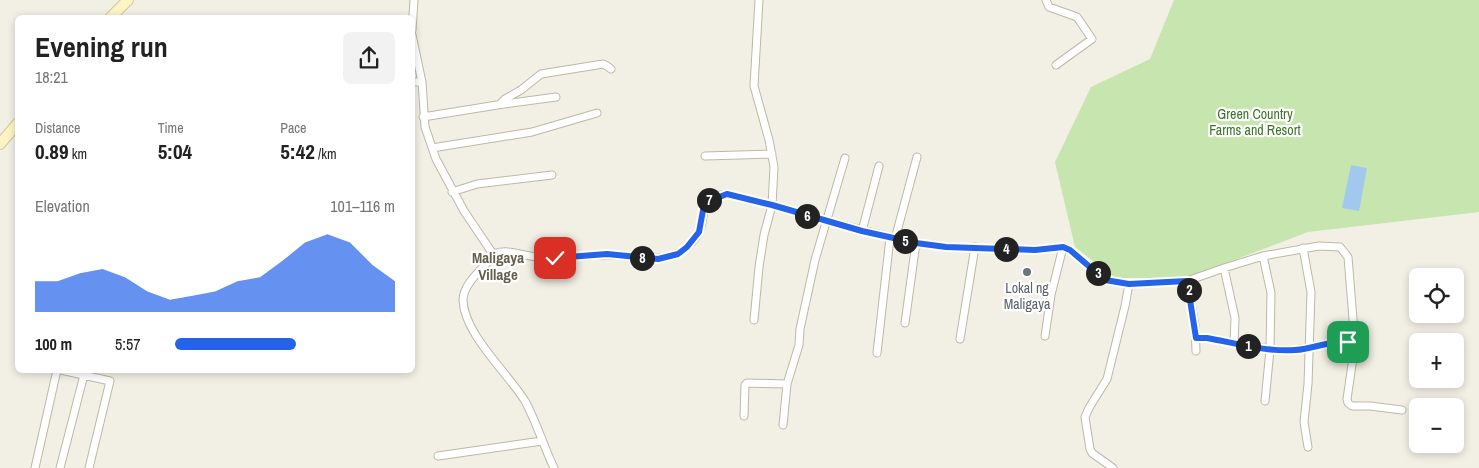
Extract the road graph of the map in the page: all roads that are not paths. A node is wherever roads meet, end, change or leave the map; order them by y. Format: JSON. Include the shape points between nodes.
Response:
{"nodes":[{"id":1,"x":128,"y":0,"type":"edge"},
{"id":2,"x":414,"y":0,"type":"edge"},
{"id":3,"x":759,"y":0,"type":"edge"},
{"id":4,"x":1046,"y":0,"type":"edge"},
{"id":5,"x":113,"y":15,"type":"edge"},
{"id":6,"x":413,"y":15,"type":"edge"},
{"id":7,"x":415,"y":49,"type":"edge"},
{"id":8,"x":1056,"y":65,"type":"dead end"},
{"id":9,"x":611,"y":69,"type":"dead end"},
{"id":10,"x":415,"y":82,"type":"edge"},
{"id":11,"x":422,"y":82,"type":"junction"},
{"id":12,"x":556,"y":97,"type":"dead end"},
{"id":13,"x":500,"y":104,"type":"junction"},
{"id":14,"x":597,"y":114,"type":"dead end"},
{"id":15,"x":423,"y":117,"type":"junction"},
{"id":16,"x":15,"y":126,"type":"edge"},
{"id":17,"x":0,"y":144,"type":"edge"},
{"id":18,"x":432,"y":148,"type":"junction"},
{"id":19,"x":772,"y":154,"type":"junction"},
{"id":20,"x":705,"y":156,"type":"dead end"},
{"id":21,"x":917,"y":157,"type":"dead end"},
{"id":22,"x":845,"y":158,"type":"dead end"},
{"id":23,"x":879,"y":166,"type":"dead end"},
{"id":24,"x":552,"y":175,"type":"dead end"},
{"id":25,"x":452,"y":192,"type":"junction"},
{"id":26,"x":772,"y":205,"type":"junction"},
{"id":27,"x":826,"y":221,"type":"junction"},
{"id":28,"x":862,"y":231,"type":"junction"},
{"id":29,"x":893,"y":238,"type":"junction"},
{"id":30,"x":916,"y":243,"type":"junction"},
{"id":31,"x":975,"y":247,"type":"junction"},
{"id":32,"x":1063,"y":247,"type":"junction"},
{"id":33,"x":1303,"y":248,"type":"junction"},
{"id":34,"x":493,"y":254,"type":"junction"},
{"id":35,"x":1263,"y":256,"type":"junction"},
{"id":36,"x":1224,"y":268,"type":"junction"},
{"id":37,"x":1187,"y":281,"type":"junction"},
{"id":38,"x":1129,"y":284,"type":"junction"},
{"id":39,"x":754,"y":320,"type":"dead end"},
{"id":40,"x":905,"y":323,"type":"dead end"},
{"id":41,"x":1045,"y":336,"type":"dead end"},
{"id":42,"x":1196,"y":338,"type":"junction"},
{"id":43,"x":960,"y":339,"type":"dead end"},
{"id":44,"x":1234,"y":343,"type":"junction"},
{"id":45,"x":1355,"y":344,"type":"junction"},
{"id":46,"x":1310,"y":347,"type":"junction"},
{"id":47,"x":1270,"y":350,"type":"junction"},
{"id":48,"x":1196,"y":351,"type":"dead end"},
{"id":49,"x":877,"y":352,"type":"dead end"},
{"id":50,"x":56,"y":373,"type":"edge"},
{"id":51,"x":75,"y":373,"type":"edge"},
{"id":52,"x":84,"y":375,"type":"junction"},
{"id":53,"x":787,"y":384,"type":"junction"},
{"id":54,"x":1265,"y":401,"type":"dead end"},
{"id":55,"x":1402,"y":410,"type":"dead end"},
{"id":56,"x":744,"y":416,"type":"dead end"},
{"id":57,"x":783,"y":425,"type":"dead end"},
{"id":58,"x":542,"y":441,"type":"junction"},
{"id":59,"x":1308,"y":447,"type":"dead end"},
{"id":60,"x":438,"y":456,"type":"dead end"},
{"id":61,"x":35,"y":468,"type":"edge"},
{"id":62,"x":60,"y":468,"type":"edge"},
{"id":63,"x":89,"y":468,"type":"edge"},
{"id":64,"x":554,"y":468,"type":"edge"},
{"id":65,"x":1113,"y":468,"type":"edge"}],
"edges":[{"from":1,"to":5,"type":"main road"},
{"from":2,"to":6,"type":"street"},
{"from":3,"to":19,"type":"street","via":[[754,86]]},
{"from":4,"to":8,"type":"street","via":[[1049,8],[1077,17],[1092,39]]},
{"from":7,"to":11,"type":"street"},
{"from":9,"to":13,"type":"street","via":[[603,64],[541,74]]},
{"from":10,"to":11,"type":"street"},
{"from":11,"to":15,"type":"street"},
{"from":12,"to":13,"type":"street"},
{"from":13,"to":15,"type":"street"},
{"from":14,"to":18,"type":"street","via":[[532,132]]},
{"from":15,"to":18,"type":"street"},
{"from":16,"to":17,"type":"main road"},
{"from":18,"to":25,"type":"street"},
{"from":19,"to":20,"type":"street"},
{"from":19,"to":26,"type":"street"},
{"from":21,"to":29,"type":"street"},
{"from":22,"to":27,"type":"street"},
{"from":23,"to":28,"type":"street"},
{"from":24,"to":25,"type":"street","via":[[477,184]]},
{"from":25,"to":34,"type":"street"},
{"from":26,"to":27,"type":"street"},
{"from":26,"to":34,"type":"street","via":[[727,194],[709,201],[704,205],[699,232],[687,247],[678,254],[658,259],[607,254],[537,258],[502,250]]},
{"from":26,"to":39,"type":"street","via":[[758,266]]},
{"from":27,"to":28,"type":"street"},
{"from":27,"to":53,"type":"street","via":[[807,296],[799,345]]},
{"from":28,"to":29,"type":"street"},
{"from":29,"to":30,"type":"street"},
{"from":29,"to":49,"type":"street"},
{"from":30,"to":31,"type":"street"},
{"from":30,"to":40,"type":"street"},
{"from":31,"to":32,"type":"street","via":[[1035,250]]},
{"from":31,"to":43,"type":"street"},
{"from":32,"to":38,"type":"street","via":[[1105,280]]},
{"from":32,"to":41,"type":"street"},
{"from":33,"to":35,"type":"street"},
{"from":33,"to":45,"type":"street","via":[[1340,247],[1348,257]]},
{"from":33,"to":46,"type":"street","via":[[1311,292]]},
{"from":34,"to":58,"type":"street","via":[[467,287],[463,298],[466,315],[480,341],[525,402]]},
{"from":35,"to":36,"type":"street"},
{"from":35,"to":47,"type":"street","via":[[1271,293]]},
{"from":36,"to":37,"type":"street"},
{"from":36,"to":44,"type":"street","via":[[1235,318]]},
{"from":37,"to":38,"type":"street"},
{"from":37,"to":42,"type":"street"},
{"from":38,"to":65,"type":"street","via":[[1107,379],[1085,417],[1092,453]]},
{"from":42,"to":44,"type":"street"},
{"from":42,"to":48,"type":"street"},
{"from":44,"to":47,"type":"street"},
{"from":45,"to":46,"type":"street","via":[[1336,341]]},
{"from":45,"to":55,"type":"street","via":[[1348,403]]},
{"from":46,"to":47,"type":"street"},
{"from":46,"to":59,"type":"street","via":[[1304,422]]},
{"from":47,"to":54,"type":"street"},
{"from":50,"to":61,"type":"street"},
{"from":51,"to":52,"type":"street"},
{"from":52,"to":62,"type":"street"},
{"from":52,"to":63,"type":"street","via":[[110,381]]},
{"from":53,"to":56,"type":"street","via":[[747,383]]},
{"from":53,"to":57,"type":"street"},
{"from":58,"to":60,"type":"street"},
{"from":58,"to":64,"type":"street"}]}
